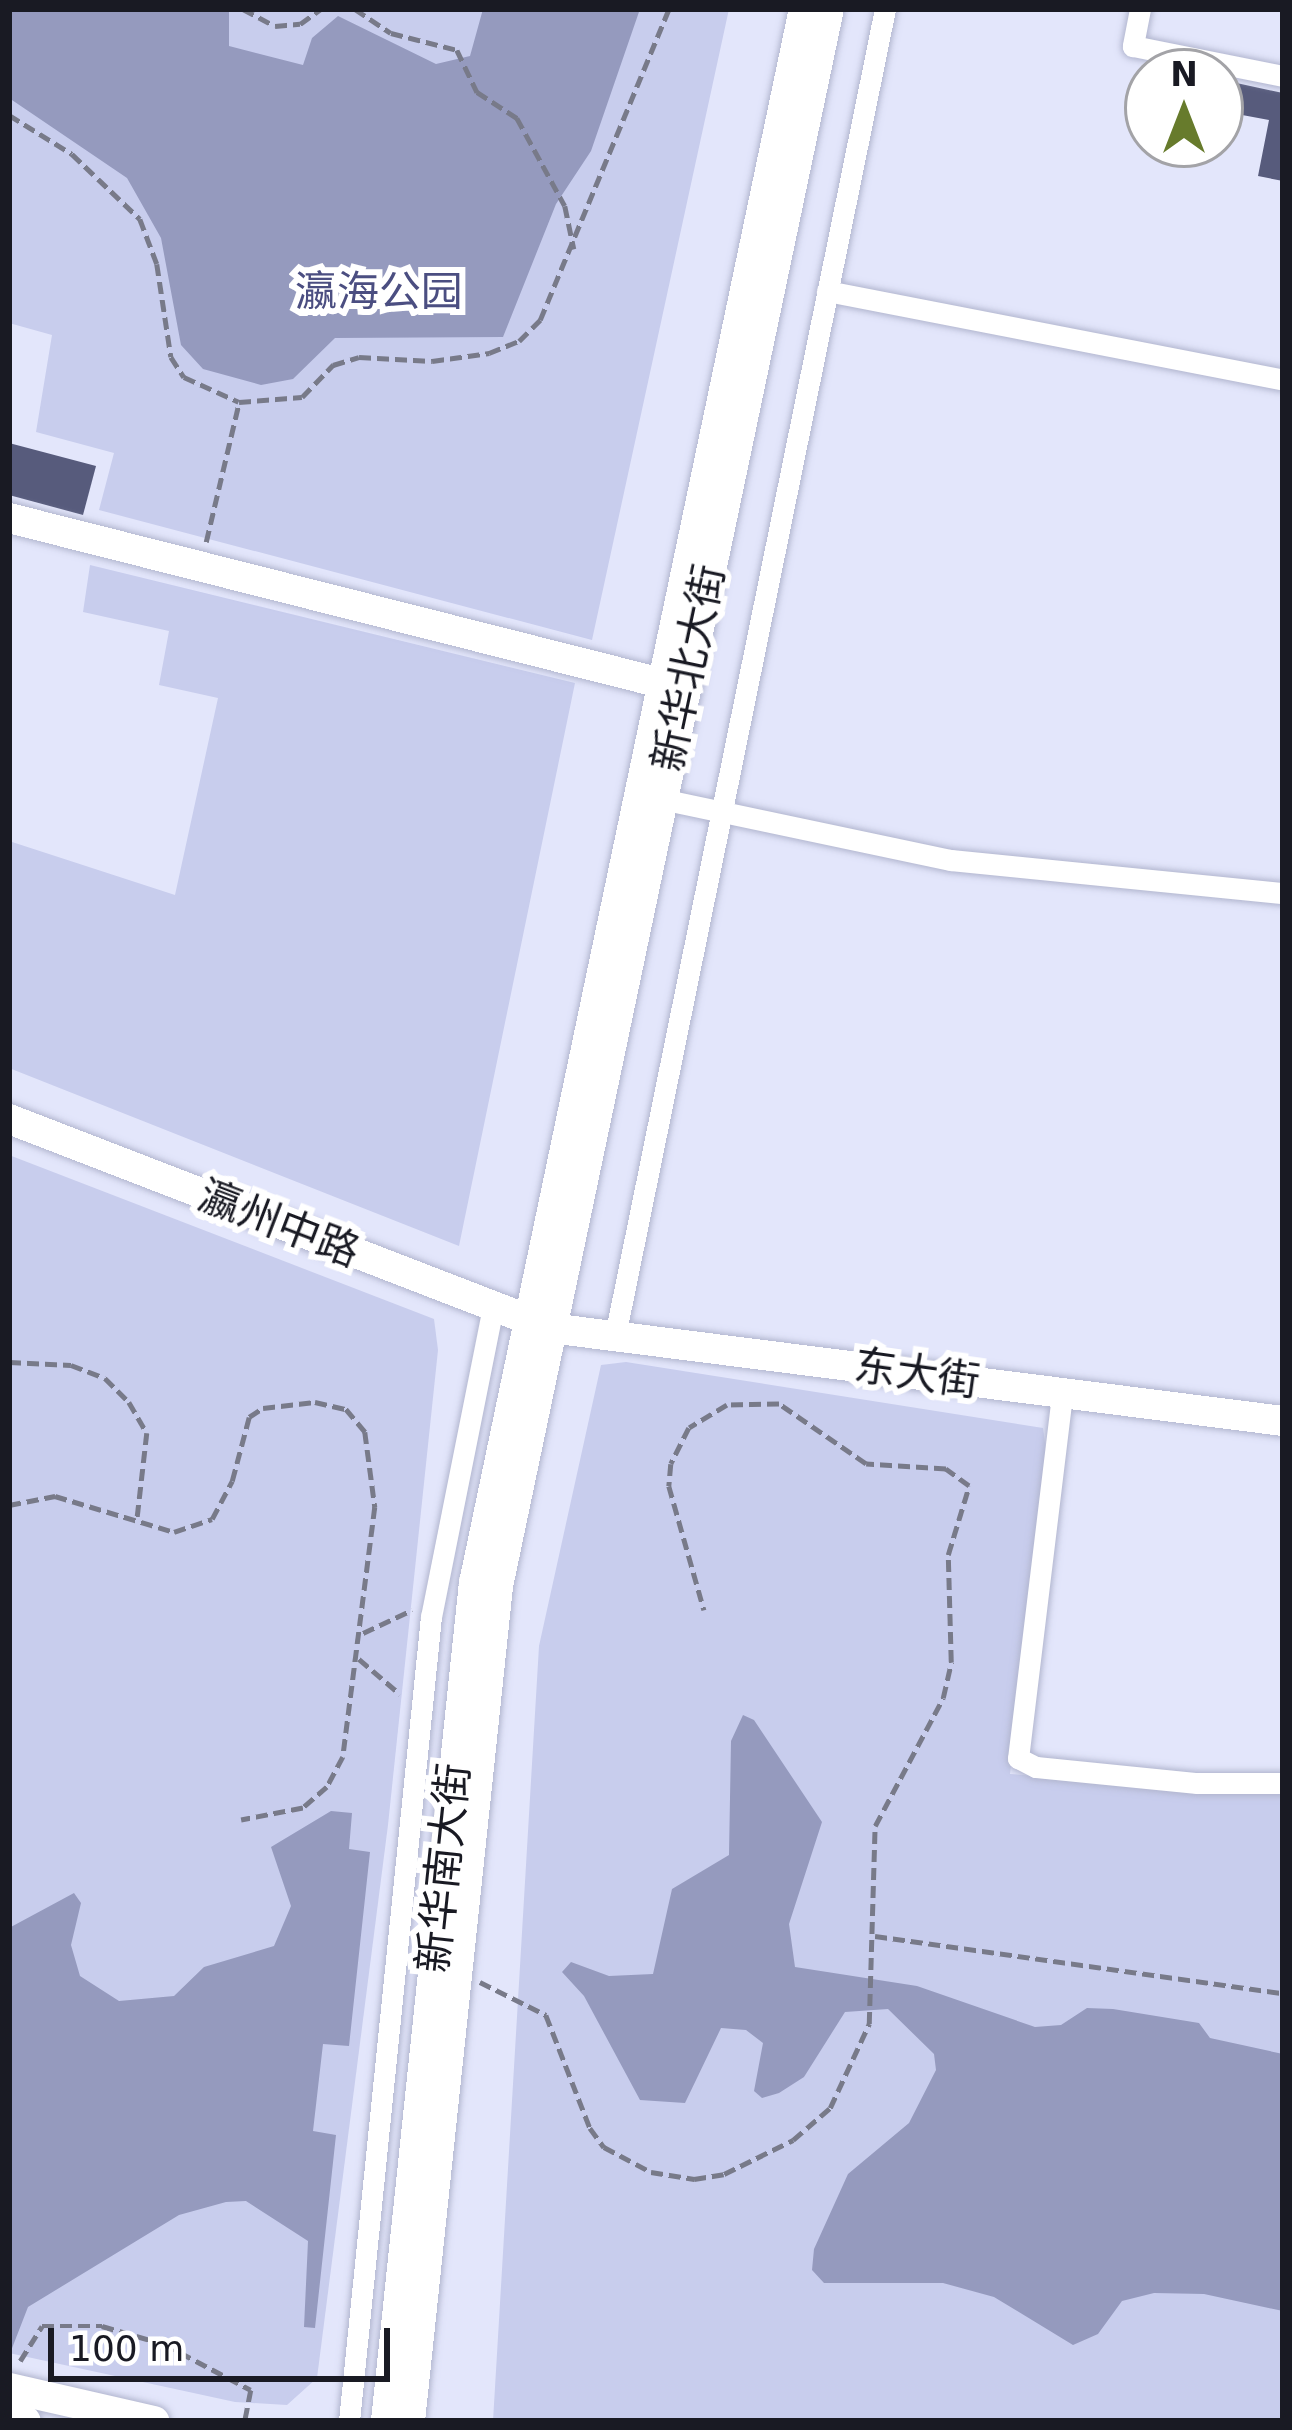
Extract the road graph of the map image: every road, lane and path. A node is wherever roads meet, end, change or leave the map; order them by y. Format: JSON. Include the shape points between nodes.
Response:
{"nodes":[{"id":1,"x":243,"y":9,"type":"edge"},
{"id":2,"x":321,"y":9,"type":"edge"},
{"id":3,"x":355,"y":9,"type":"edge"},
{"id":4,"x":669,"y":9,"type":"edge"},
{"id":5,"x":804,"y":9,"type":"edge"},
{"id":6,"x":829,"y":9,"type":"edge"},
{"id":7,"x":885,"y":9,"type":"edge"},
{"id":8,"x":1140,"y":9,"type":"edge"},
{"id":9,"x":1283,"y":76,"type":"edge"},
{"id":10,"x":9,"y":116,"type":"edge"},
{"id":11,"x":574,"y":249,"type":"junction"},
{"id":12,"x":827,"y":291,"type":"junction"},
{"id":13,"x":1283,"y":380,"type":"edge"},
{"id":14,"x":239,"y":402,"type":"junction"},
{"id":15,"x":9,"y":518,"type":"edge"},
{"id":16,"x":201,"y":566,"type":"junction"},
{"id":17,"x":661,"y":683,"type":"junction"},
{"id":18,"x":661,"y":799,"type":"junction"},
{"id":19,"x":722,"y":812,"type":"junction"},
{"id":20,"x":1283,"y":893,"type":"edge"},
{"id":21,"x":9,"y":1119,"type":"edge"},
{"id":22,"x":493,"y":1306,"type":"junction"},
{"id":23,"x":538,"y":1324,"type":"junction"},
{"id":24,"x":615,"y":1336,"type":"junction"},
{"id":25,"x":9,"y":1362,"type":"edge"},
{"id":26,"x":1062,"y":1395,"type":"junction"},
{"id":27,"x":1283,"y":1421,"type":"edge"},
{"id":28,"x":9,"y":1505,"type":"edge"},
{"id":29,"x":137,"y":1522,"type":"junction"},
{"id":30,"x":434,"y":1600,"type":"junction"},
{"id":31,"x":704,"y":1610,"type":"dead end"},
{"id":32,"x":362,"y":1634,"type":"junction"},
{"id":33,"x":359,"y":1659,"type":"junction"},
{"id":34,"x":421,"y":1712,"type":"junction"},
{"id":35,"x":1283,"y":1783,"type":"edge"},
{"id":36,"x":241,"y":1820,"type":"dead end"},
{"id":37,"x":875,"y":1936,"type":"junction"},
{"id":38,"x":457,"y":1977,"type":"junction"},
{"id":39,"x":1283,"y":1994,"type":"edge"},
{"id":40,"x":15,"y":2374,"type":"edge"},
{"id":41,"x":9,"y":2417,"type":"edge"},
{"id":42,"x":26,"y":2421,"type":"edge"},
{"id":43,"x":154,"y":2421,"type":"edge"},
{"id":44,"x":244,"y":2421,"type":"edge"},
{"id":45,"x":350,"y":2421,"type":"edge"},
{"id":46,"x":386,"y":2421,"type":"edge"},
{"id":47,"x":410,"y":2421,"type":"edge"}],
"edges":[{"from":1,"to":2,"type":"path","via":[[275,26],[300,24]]},
{"from":3,"to":11,"type":"path","via":[[391,33],[449,46],[476,92],[517,118],[565,206]]},
{"from":4,"to":11,"type":"path"},
{"from":5,"to":17,"type":"main road","name":"新华北大街"},
{"from":6,"to":18,"type":"main road","name":"新华北大街"},
{"from":7,"to":12,"type":"street"},
{"from":8,"to":9,"type":"street","via":[[1133,46]]},
{"from":10,"to":14,"type":"path","via":[[72,154],[140,219],[157,264],[171,357],[195,384]]},
{"from":11,"to":14,"type":"path","via":[[540,320],[519,341],[432,362],[359,357],[333,365],[302,398]]},
{"from":12,"to":13,"type":"street"},
{"from":12,"to":19,"type":"street"},
{"from":14,"to":16,"type":"path"},
{"from":15,"to":16,"type":"main road"},
{"from":16,"to":17,"type":"main road"},
{"from":17,"to":23,"type":"main road","name":"新华北大街"},
{"from":18,"to":19,"type":"street"},
{"from":18,"to":23,"type":"main road","name":"新华北大街"},
{"from":19,"to":20,"type":"street","via":[[951,860]]},
{"from":19,"to":24,"type":"street"},
{"from":21,"to":22,"type":"main road","name":"瀛州中路"},
{"from":22,"to":23,"type":"main road","name":"瀛州中路"},
{"from":22,"to":30,"type":"street"},
{"from":23,"to":24,"type":"main road","name":"东大街"},
{"from":23,"to":38,"type":"main road","name":"新华南大街","via":[[498,1586]]},
{"from":23,"to":46,"type":"main road","name":"新华南大街","via":[[474,1583]]},
{"from":24,"to":26,"type":"main road","name":"东大街"},
{"from":25,"to":29,"type":"path","via":[[71,1365],[105,1378],[129,1402],[147,1433]]},
{"from":26,"to":27,"type":"main road","name":"东大街"},
{"from":26,"to":35,"type":"street","via":[[1018,1758],[1036,1767],[1197,1783]]},
{"from":28,"to":29,"type":"path","via":[[55,1496]]},
{"from":29,"to":32,"type":"path","via":[[175,1532],[212,1519],[249,1417],[263,1408],[315,1402],[346,1409],[374,1458]]},
{"from":30,"to":32,"type":"path"},
{"from":30,"to":34,"type":"street"},
{"from":31,"to":37,"type":"path","via":[[669,1486],[671,1464],[689,1428],[727,1405],[779,1404],[866,1464],[946,1468],[969,1486],[949,1555],[944,1698],[871,1849]]},
{"from":32,"to":33,"type":"path"},
{"from":33,"to":34,"type":"path"},
{"from":33,"to":36,"type":"path","via":[[353,1716],[327,1787],[303,1808]]},
{"from":34,"to":45,"type":"street"},
{"from":37,"to":38,"type":"path","via":[[862,2052],[830,2108],[755,2161],[694,2179],[651,2172],[604,2147],[579,2109],[568,2056],[546,2015],[493,1985]]},
{"from":37,"to":39,"type":"path"},
{"from":38,"to":47,"type":"main road","name":"新华南大街"},
{"from":40,"to":43,"type":"main road"},
{"from":40,"to":44,"type":"path","via":[[42,2326],[102,2326],[164,2344],[250,2390]]},
{"from":41,"to":42,"type":"main road"}]}
